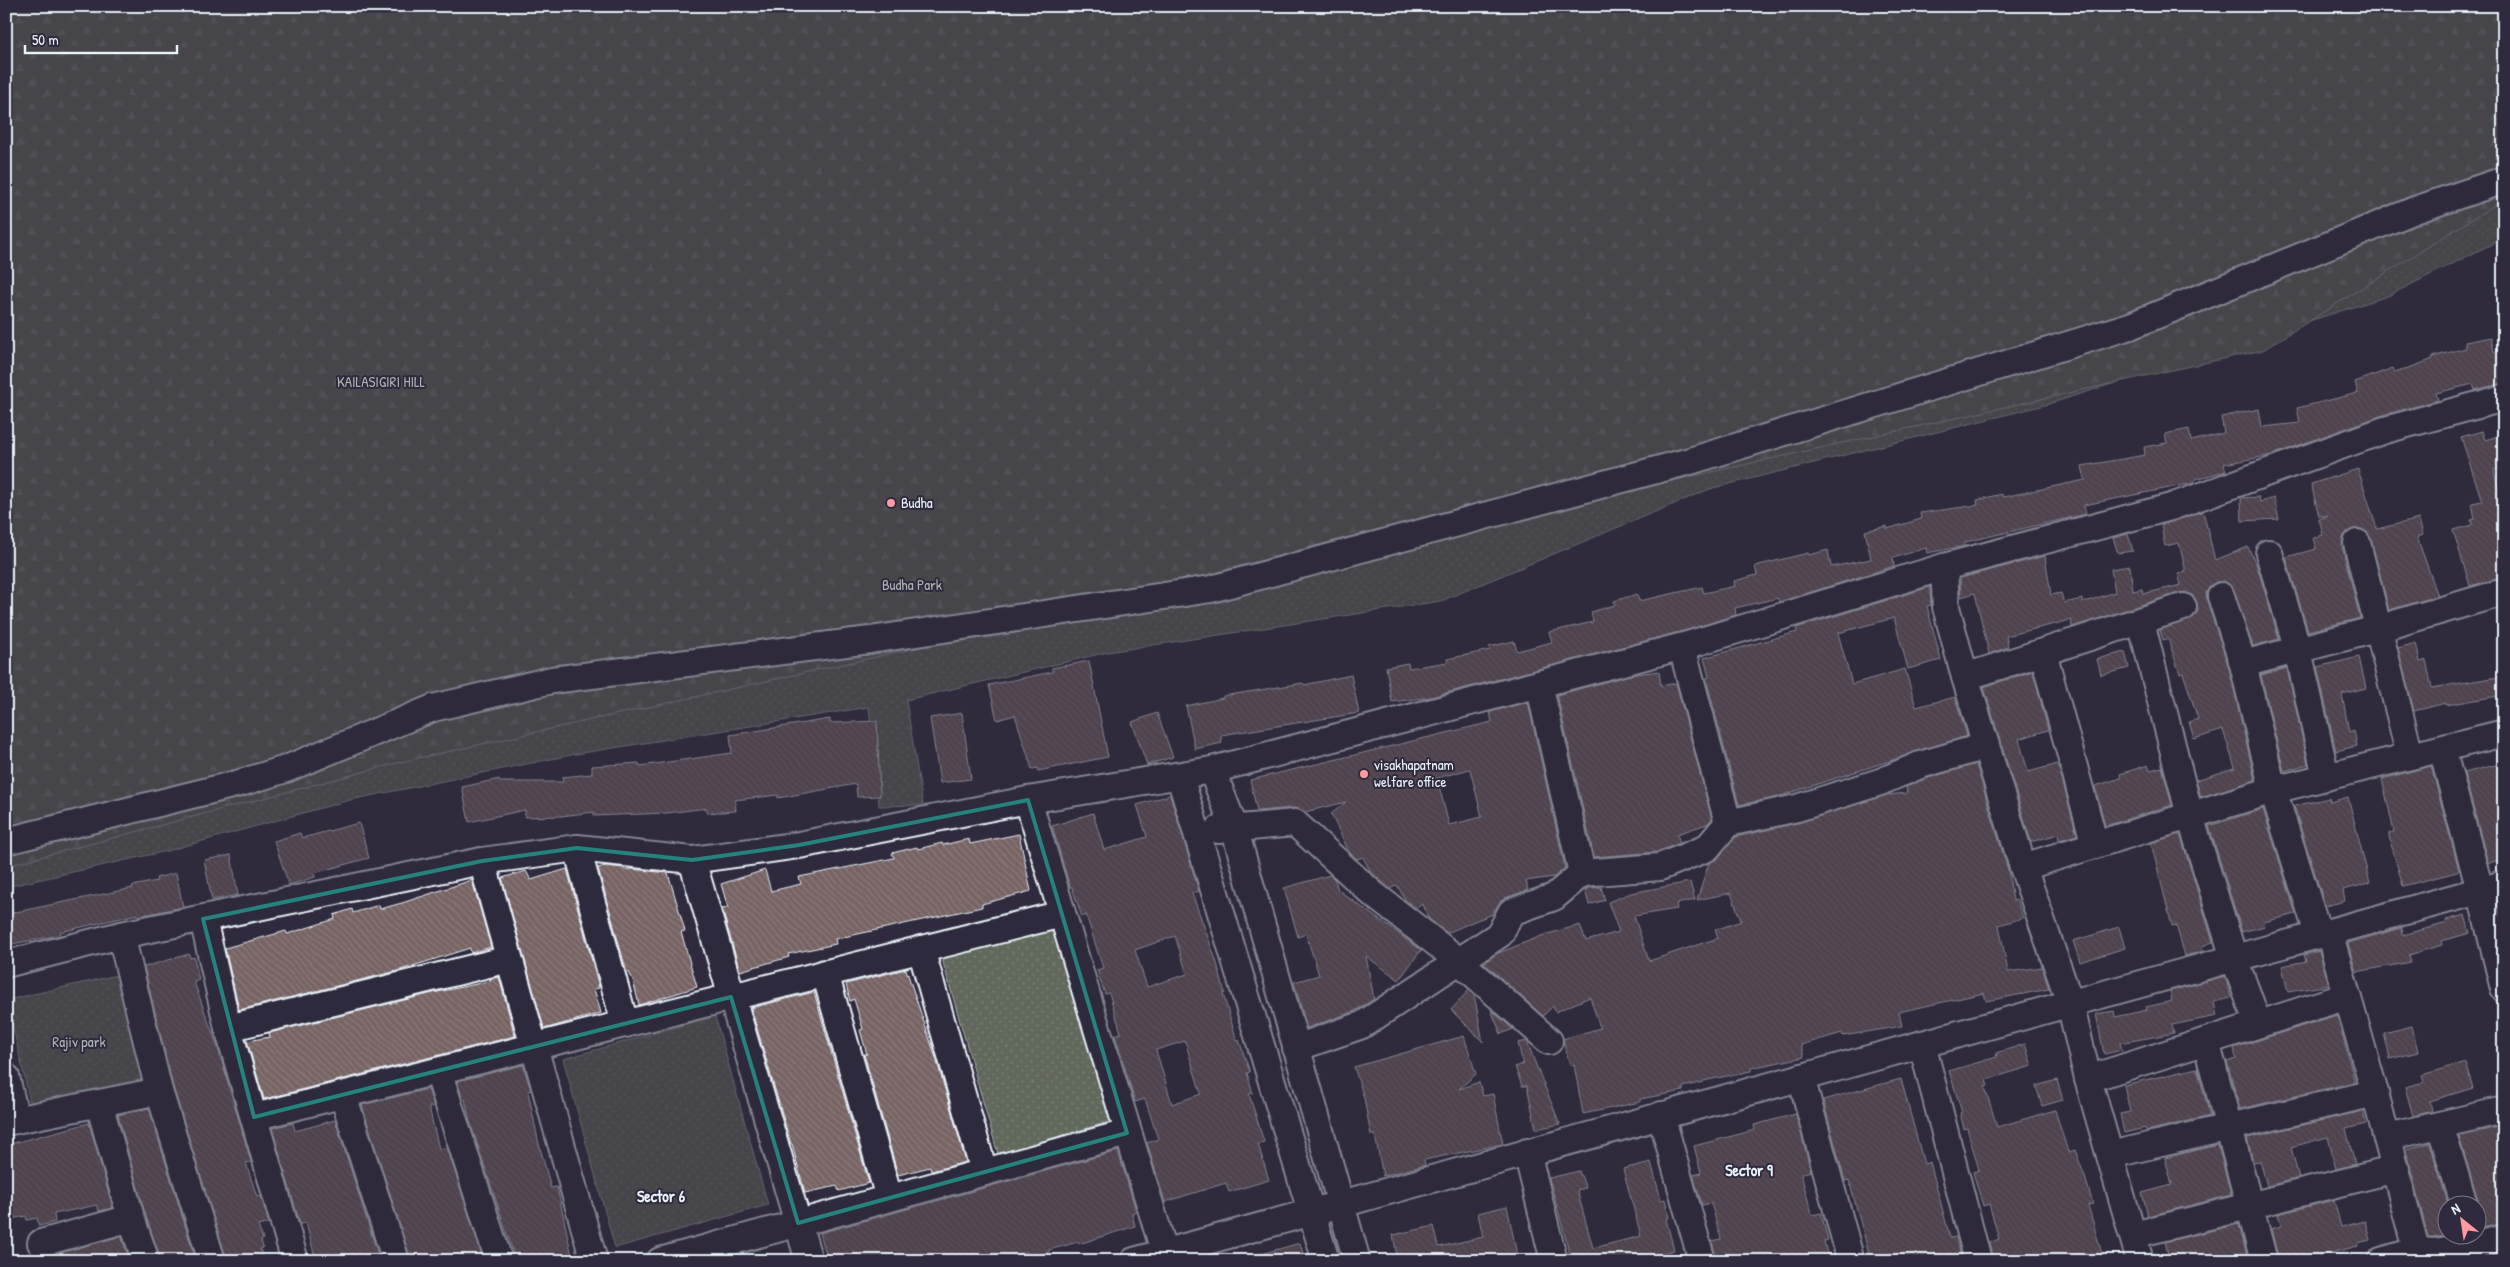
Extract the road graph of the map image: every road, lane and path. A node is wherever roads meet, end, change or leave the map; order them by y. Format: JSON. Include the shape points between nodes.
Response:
{"nodes":[{"id":1,"x":2504,"y":180,"type":"edge"},
{"id":2,"x":2504,"y":398,"type":"edge"},
{"id":3,"x":2357,"y":543,"type":"dead end"},
{"id":4,"x":2269,"y":553,"type":"dead end"},
{"id":5,"x":1944,"y":567,"type":"junction"},
{"id":6,"x":2504,"y":592,"type":"edge"},
{"id":7,"x":2221,"y":596,"type":"dead end"},
{"id":8,"x":2183,"y":607,"type":"dead end"},
{"id":9,"x":2141,"y":622,"type":"junction"},
{"id":10,"x":2377,"y":629,"type":"junction"},
{"id":11,"x":1682,"y":647,"type":"junction"},
{"id":12,"x":2298,"y":650,"type":"junction"},
{"id":13,"x":2043,"y":652,"type":"junction"},
{"id":14,"x":2243,"y":664,"type":"junction"},
{"id":15,"x":1965,"y":677,"type":"junction"},
{"id":16,"x":1539,"y":684,"type":"junction"},
{"id":17,"x":2504,"y":733,"type":"edge"},
{"id":18,"x":1986,"y":746,"type":"junction"},
{"id":19,"x":2442,"y":749,"type":"junction"},
{"id":20,"x":2410,"y":756,"type":"junction"},
{"id":21,"x":1212,"y":770,"type":"junction"},
{"id":22,"x":1180,"y":777,"type":"junction"},
{"id":23,"x":2326,"y":777,"type":"junction"},
{"id":24,"x":2273,"y":790,"type":"junction"},
{"id":25,"x":1028,"y":800,"type":"junction"},
{"id":26,"x":2190,"y":816,"type":"junction"},
{"id":27,"x":1728,"y":823,"type":"junction"},
{"id":28,"x":1234,"y":827,"type":"junction"},
{"id":29,"x":1198,"y":834,"type":"junction"},
{"id":30,"x":6,"y":841,"type":"edge"},
{"id":31,"x":2095,"y":845,"type":"junction"},
{"id":32,"x":576,"y":848,"type":"junction"},
{"id":33,"x":692,"y":860,"type":"junction"},
{"id":34,"x":482,"y":861,"type":"junction"},
{"id":35,"x":2023,"y":867,"type":"junction"},
{"id":36,"x":1582,"y":873,"type":"junction"},
{"id":37,"x":2492,"y":887,"type":"edge"},
{"id":38,"x":1062,"y":914,"type":"junction"},
{"id":39,"x":203,"y":918,"type":"junction"},
{"id":40,"x":2324,"y":933,"type":"junction"},
{"id":41,"x":121,"y":935,"type":"junction"},
{"id":42,"x":921,"y":949,"type":"junction"},
{"id":43,"x":2234,"y":958,"type":"junction"},
{"id":44,"x":509,"y":959,"type":"junction"},
{"id":45,"x":1458,"y":960,"type":"junction"},
{"id":46,"x":6,"y":964,"type":"edge"},
{"id":47,"x":825,"y":973,"type":"junction"},
{"id":48,"x":2504,"y":989,"type":"edge"},
{"id":49,"x":2347,"y":996,"type":"junction"},
{"id":50,"x":731,"y":997,"type":"junction"},
{"id":51,"x":2070,"y":1003,"type":"junction"},
{"id":52,"x":625,"y":1024,"type":"junction"},
{"id":53,"x":2258,"y":1024,"type":"junction"},
{"id":54,"x":228,"y":1028,"type":"junction"},
{"id":55,"x":1549,"y":1041,"type":"dead end"},
{"id":56,"x":2206,"y":1041,"type":"junction"},
{"id":57,"x":1922,"y":1044,"type":"junction"},
{"id":58,"x":533,"y":1047,"type":"junction"},
{"id":59,"x":1296,"y":1048,"type":"junction"},
{"id":60,"x":438,"y":1071,"type":"junction"},
{"id":61,"x":6,"y":1077,"type":"edge"},
{"id":62,"x":1801,"y":1077,"type":"junction"},
{"id":63,"x":2088,"y":1079,"type":"junction"},
{"id":64,"x":159,"y":1091,"type":"junction"},
{"id":65,"x":2375,"y":1093,"type":"junction"},
{"id":66,"x":343,"y":1095,"type":"junction"},
{"id":67,"x":99,"y":1103,"type":"junction"},
{"id":68,"x":2504,"y":1110,"type":"edge"},
{"id":69,"x":1661,"y":1115,"type":"junction"},
{"id":70,"x":254,"y":1117,"type":"junction"},
{"id":71,"x":11,"y":1121,"type":"edge"},
{"id":72,"x":2440,"y":1124,"type":"junction"},
{"id":73,"x":2230,"y":1127,"type":"junction"},
{"id":74,"x":1127,"y":1133,"type":"junction"},
{"id":75,"x":2387,"y":1137,"type":"junction"},
{"id":76,"x":1527,"y":1152,"type":"junction"},
{"id":77,"x":2110,"y":1155,"type":"junction"},
{"id":78,"x":2396,"y":1169,"type":"junction"},
{"id":79,"x":984,"y":1172,"type":"junction"},
{"id":80,"x":2461,"y":1194,"type":"edge"},
{"id":81,"x":889,"y":1198,"type":"junction"},
{"id":82,"x":1340,"y":1204,"type":"junction"},
{"id":83,"x":2251,"y":1205,"type":"junction"},
{"id":84,"x":1312,"y":1211,"type":"junction"},
{"id":85,"x":131,"y":1218,"type":"junction"},
{"id":86,"x":798,"y":1223,"type":"junction"},
{"id":87,"x":2133,"y":1235,"type":"junction"},
{"id":88,"x":2504,"y":1238,"type":"edge"},
{"id":89,"x":41,"y":1243,"type":"dead end"},
{"id":90,"x":2477,"y":1247,"type":"edge"},
{"id":91,"x":2417,"y":1256,"type":"edge"},
{"id":92,"x":1166,"y":1257,"type":"edge"},
{"id":93,"x":146,"y":1261,"type":"edge"},
{"id":94,"x":212,"y":1261,"type":"edge"},
{"id":95,"x":295,"y":1261,"type":"edge"},
{"id":96,"x":396,"y":1261,"type":"edge"},
{"id":97,"x":499,"y":1261,"type":"edge"},
{"id":98,"x":594,"y":1261,"type":"edge"},
{"id":99,"x":660,"y":1261,"type":"edge"},
{"id":100,"x":809,"y":1261,"type":"edge"},
{"id":101,"x":1134,"y":1261,"type":"edge"},
{"id":102,"x":1326,"y":1261,"type":"edge"},
{"id":103,"x":1357,"y":1261,"type":"edge"},
{"id":104,"x":1554,"y":1261,"type":"edge"},
{"id":105,"x":1702,"y":1261,"type":"edge"},
{"id":106,"x":1851,"y":1261,"type":"edge"},
{"id":107,"x":1978,"y":1261,"type":"edge"},
{"id":108,"x":2140,"y":1261,"type":"edge"},
{"id":109,"x":2264,"y":1261,"type":"edge"},
{"id":110,"x":2381,"y":1261,"type":"edge"}],
"edges":[{"from":1,"to":30,"type":"street","via":[[2414,210],[2130,326],[1690,461],[1237,582],[1175,595],[870,640],[552,680],[433,708],[286,769],[240,783]]},
{"from":2,"to":5,"type":"street","via":[[2385,430],[2171,507]]},
{"from":3,"to":10,"type":"street"},
{"from":4,"to":12,"type":"street"},
{"from":5,"to":11,"type":"street"},
{"from":5,"to":15,"type":"street","via":[[1946,607]]},
{"from":6,"to":10,"type":"street"},
{"from":7,"to":14,"type":"street"},
{"from":8,"to":9,"type":"street"},
{"from":9,"to":13,"type":"street"},
{"from":9,"to":26,"type":"street"},
{"from":10,"to":12,"type":"street"},
{"from":10,"to":20,"type":"street"},
{"from":11,"to":16,"type":"street"},
{"from":11,"to":27,"type":"street"},
{"from":12,"to":14,"type":"street"},
{"from":12,"to":23,"type":"street"},
{"from":13,"to":15,"type":"street"},
{"from":13,"to":31,"type":"street"},
{"from":14,"to":24,"type":"street"},
{"from":15,"to":18,"type":"street"},
{"from":16,"to":21,"type":"street"},
{"from":16,"to":36,"type":"street"},
{"from":17,"to":19,"type":"street"},
{"from":18,"to":27,"type":"street","via":[[1920,764],[1880,782],[1797,808]]},
{"from":18,"to":35,"type":"street"},
{"from":19,"to":20,"type":"street"},
{"from":19,"to":37,"type":"street"},
{"from":20,"to":23,"type":"street"},
{"from":21,"to":22,"type":"street"},
{"from":21,"to":28,"type":"street"},
{"from":22,"to":25,"type":"street"},
{"from":22,"to":29,"type":"street"},
{"from":23,"to":24,"type":"street"},
{"from":24,"to":26,"type":"street"},
{"from":24,"to":40,"type":"street"},
{"from":25,"to":33,"type":"street","via":[[799,845]]},
{"from":25,"to":38,"type":"street"},
{"from":26,"to":31,"type":"street"},
{"from":26,"to":43,"type":"street"},
{"from":27,"to":36,"type":"street","via":[[1707,848],[1660,867]]},
{"from":28,"to":29,"type":"street"},
{"from":28,"to":45,"type":"street","via":[[1295,823],[1373,894]]},
{"from":28,"to":59,"type":"street"},
{"from":29,"to":84,"type":"street"},
{"from":31,"to":35,"type":"street"},
{"from":32,"to":33,"type":"street"},
{"from":32,"to":34,"type":"street"},
{"from":32,"to":52,"type":"street"},
{"from":33,"to":50,"type":"street"},
{"from":34,"to":39,"type":"street"},
{"from":34,"to":44,"type":"street"},
{"from":35,"to":51,"type":"street"},
{"from":36,"to":45,"type":"street","via":[[1554,897],[1511,912],[1500,934]]},
{"from":37,"to":40,"type":"street"},
{"from":37,"to":48,"type":"street"},
{"from":38,"to":42,"type":"street"},
{"from":38,"to":74,"type":"street"},
{"from":39,"to":41,"type":"street"},
{"from":39,"to":54,"type":"street"},
{"from":40,"to":43,"type":"street"},
{"from":40,"to":49,"type":"street"},
{"from":41,"to":46,"type":"street"},
{"from":41,"to":64,"type":"street"},
{"from":42,"to":47,"type":"street"},
{"from":42,"to":79,"type":"street"},
{"from":43,"to":51,"type":"street"},
{"from":43,"to":53,"type":"street"},
{"from":44,"to":54,"type":"street"},
{"from":44,"to":58,"type":"street"},
{"from":45,"to":55,"type":"street"},
{"from":45,"to":59,"type":"street","via":[[1362,1025]]},
{"from":47,"to":50,"type":"street"},
{"from":47,"to":81,"type":"street"},
{"from":49,"to":53,"type":"street"},
{"from":49,"to":65,"type":"street"},
{"from":50,"to":52,"type":"street"},
{"from":50,"to":86,"type":"street"},
{"from":51,"to":57,"type":"street"},
{"from":51,"to":63,"type":"street"},
{"from":52,"to":58,"type":"street"},
{"from":53,"to":56,"type":"street"},
{"from":54,"to":70,"type":"street"},
{"from":56,"to":63,"type":"street"},
{"from":56,"to":73,"type":"street"},
{"from":57,"to":62,"type":"street"},
{"from":57,"to":107,"type":"street"},
{"from":58,"to":60,"type":"street"},
{"from":58,"to":98,"type":"street"},
{"from":59,"to":82,"type":"street"},
{"from":60,"to":66,"type":"street"},
{"from":60,"to":97,"type":"street"},
{"from":61,"to":71,"type":"street"},
{"from":62,"to":69,"type":"street"},
{"from":62,"to":106,"type":"street"},
{"from":63,"to":77,"type":"street"},
{"from":64,"to":67,"type":"street"},
{"from":64,"to":94,"type":"street"},
{"from":65,"to":73,"type":"street"},
{"from":65,"to":75,"type":"street"},
{"from":66,"to":70,"type":"street"},
{"from":66,"to":96,"type":"street"},
{"from":67,"to":71,"type":"street"},
{"from":67,"to":85,"type":"street"},
{"from":68,"to":72,"type":"street"},
{"from":69,"to":76,"type":"street"},
{"from":69,"to":105,"type":"street"},
{"from":70,"to":95,"type":"street"},
{"from":72,"to":75,"type":"street"},
{"from":72,"to":80,"type":"street"},
{"from":73,"to":77,"type":"street"},
{"from":73,"to":83,"type":"street"},
{"from":74,"to":79,"type":"street"},
{"from":74,"to":92,"type":"street"},
{"from":75,"to":78,"type":"street"},
{"from":76,"to":82,"type":"street"},
{"from":76,"to":104,"type":"street"},
{"from":77,"to":87,"type":"street"},
{"from":78,"to":83,"type":"street"},
{"from":78,"to":91,"type":"street"},
{"from":79,"to":81,"type":"street"},
{"from":81,"to":86,"type":"street"},
{"from":82,"to":84,"type":"street"},
{"from":82,"to":103,"type":"street"},
{"from":83,"to":87,"type":"street"},
{"from":83,"to":109,"type":"street"},
{"from":84,"to":92,"type":"street"},
{"from":84,"to":102,"type":"street"},
{"from":85,"to":89,"type":"street"},
{"from":85,"to":93,"type":"street"},
{"from":86,"to":99,"type":"street"},
{"from":86,"to":100,"type":"street"},
{"from":87,"to":108,"type":"street"},
{"from":88,"to":90,"type":"street"},
{"from":90,"to":91,"type":"street"},
{"from":91,"to":110,"type":"street"},
{"from":92,"to":101,"type":"street"}]}
